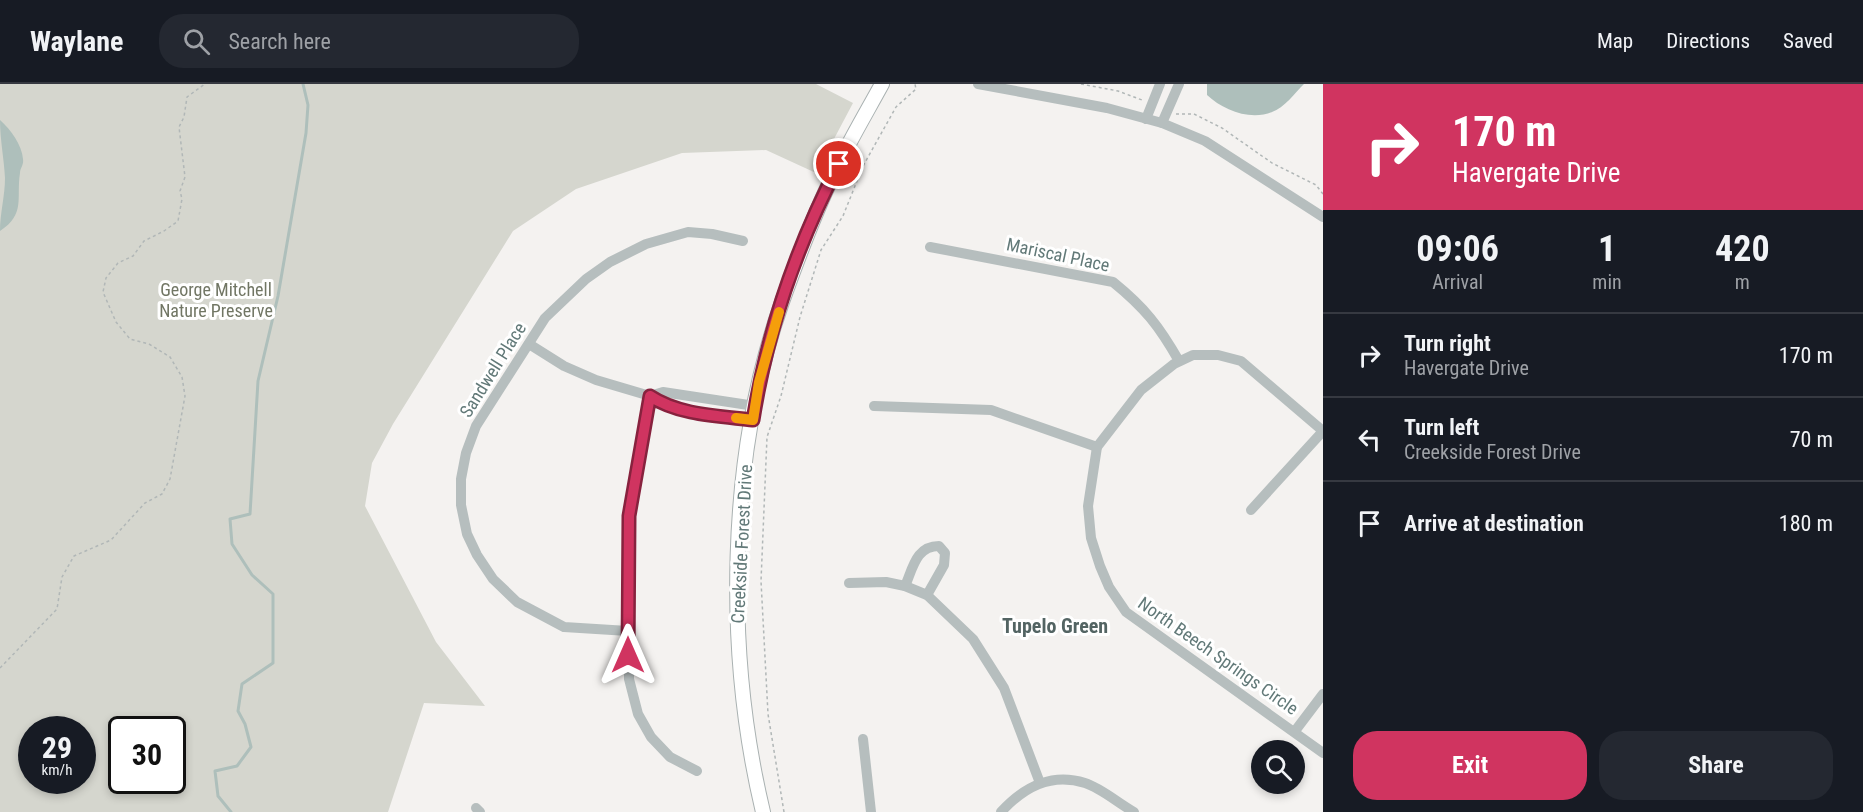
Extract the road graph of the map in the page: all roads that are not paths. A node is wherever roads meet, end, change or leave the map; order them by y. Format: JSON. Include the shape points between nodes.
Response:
{"nodes":[{"id":1,"x":882,"y":84,"type":"edge"},
{"id":2,"x":978,"y":84,"type":"edge"},
{"id":3,"x":1014,"y":84,"type":"edge"},
{"id":4,"x":1160,"y":84,"type":"edge"},
{"id":5,"x":1179,"y":84,"type":"edge"},
{"id":6,"x":1052,"y":98,"type":"junction"},
{"id":7,"x":1146,"y":119,"type":"junction"},
{"id":8,"x":1162,"y":123,"type":"junction"},
{"id":9,"x":1323,"y":217,"type":"edge"},
{"id":10,"x":743,"y":240,"type":"dead end"},
{"id":11,"x":930,"y":247,"type":"dead end"},
{"id":12,"x":529,"y":344,"type":"junction"},
{"id":13,"x":1179,"y":361,"type":"junction"},
{"id":14,"x":650,"y":396,"type":"junction"},
{"id":15,"x":755,"y":406,"type":"junction"},
{"id":16,"x":874,"y":406,"type":"dead end"},
{"id":17,"x":753,"y":420,"type":"junction"},
{"id":18,"x":1323,"y":431,"type":"edge"},
{"id":19,"x":1097,"y":447,"type":"junction"},
{"id":20,"x":1251,"y":510,"type":"dead end"},
{"id":21,"x":849,"y":583,"type":"dead end"},
{"id":22,"x":905,"y":586,"type":"junction"},
{"id":23,"x":927,"y":595,"type":"junction"},
{"id":24,"x":628,"y":631,"type":"junction"},
{"id":25,"x":1323,"y":694,"type":"edge"},
{"id":26,"x":1295,"y":731,"type":"junction"},
{"id":27,"x":863,"y":739,"type":"dead end"},
{"id":28,"x":1323,"y":753,"type":"edge"},
{"id":29,"x":697,"y":771,"type":"dead end"},
{"id":30,"x":1040,"y":783,"type":"junction"},
{"id":31,"x":763,"y":812,"type":"edge"},
{"id":32,"x":871,"y":812,"type":"edge"},
{"id":33,"x":1000,"y":812,"type":"edge"},
{"id":34,"x":1134,"y":812,"type":"edge"}],
"edges":[{"from":1,"to":15,"type":"main road","name":"Creekside Forest Drive","via":[[829,184],[806,239],[781,304]]},
{"from":2,"to":6,"type":"street"},
{"from":3,"to":6,"type":"street"},
{"from":4,"to":7,"type":"street"},
{"from":5,"to":8,"type":"street"},
{"from":6,"to":7,"type":"street"},
{"from":7,"to":8,"type":"street"},
{"from":8,"to":9,"type":"street","via":[[1205,141]]},
{"from":10,"to":12,"type":"street","name":"Sandwell Place","via":[[688,232],[646,244],[610,262],[564,297]]},
{"from":11,"to":13,"type":"street","name":"Mariscal Place","via":[[1113,282],[1158,325]]},
{"from":12,"to":14,"type":"street","via":[[596,380]]},
{"from":12,"to":24,"type":"street","name":"Sandwell Place","via":[[476,426],[466,453],[461,496],[467,534],[493,579],[517,602],[564,627]]},
{"from":13,"to":18,"type":"street","via":[[1193,355],[1218,355],[1241,361]]},
{"from":13,"to":19,"type":"street","name":"North Beech Springs Circle","via":[[1141,390]]},
{"from":14,"to":15,"type":"street","via":[[663,392]]},
{"from":14,"to":17,"type":"street","via":[[661,403],[701,413]]},
{"from":14,"to":24,"type":"street","via":[[629,516]]},
{"from":15,"to":17,"type":"main road","name":"Creekside Forest Drive"},
{"from":16,"to":19,"type":"street","via":[[991,410]]},
{"from":17,"to":31,"type":"main road","name":"Creekside Forest Drive","via":[[738,548],[737,638],[745,714]]},
{"from":18,"to":20,"type":"street"},
{"from":19,"to":26,"type":"street","name":"North Beech Springs Circle","via":[[1088,506],[1090,538],[1109,587],[1126,612]]},
{"from":21,"to":22,"type":"street"},
{"from":22,"to":23,"type":"street"},
{"from":22,"to":23,"type":"street","via":[[920,553],[929,546],[939,546],[945,553],[944,565]]},
{"from":23,"to":30,"type":"street","via":[[973,639],[1004,688]]},
{"from":24,"to":29,"type":"street","via":[[628,679],[638,714],[651,737],[670,757]]},
{"from":25,"to":26,"type":"street"},
{"from":26,"to":28,"type":"street","name":"North Beech Springs Circle"},
{"from":27,"to":32,"type":"street"},
{"from":30,"to":33,"type":"street","via":[[1016,796]]},
{"from":30,"to":34,"type":"street","via":[[1057,779],[1085,783]]}]}
